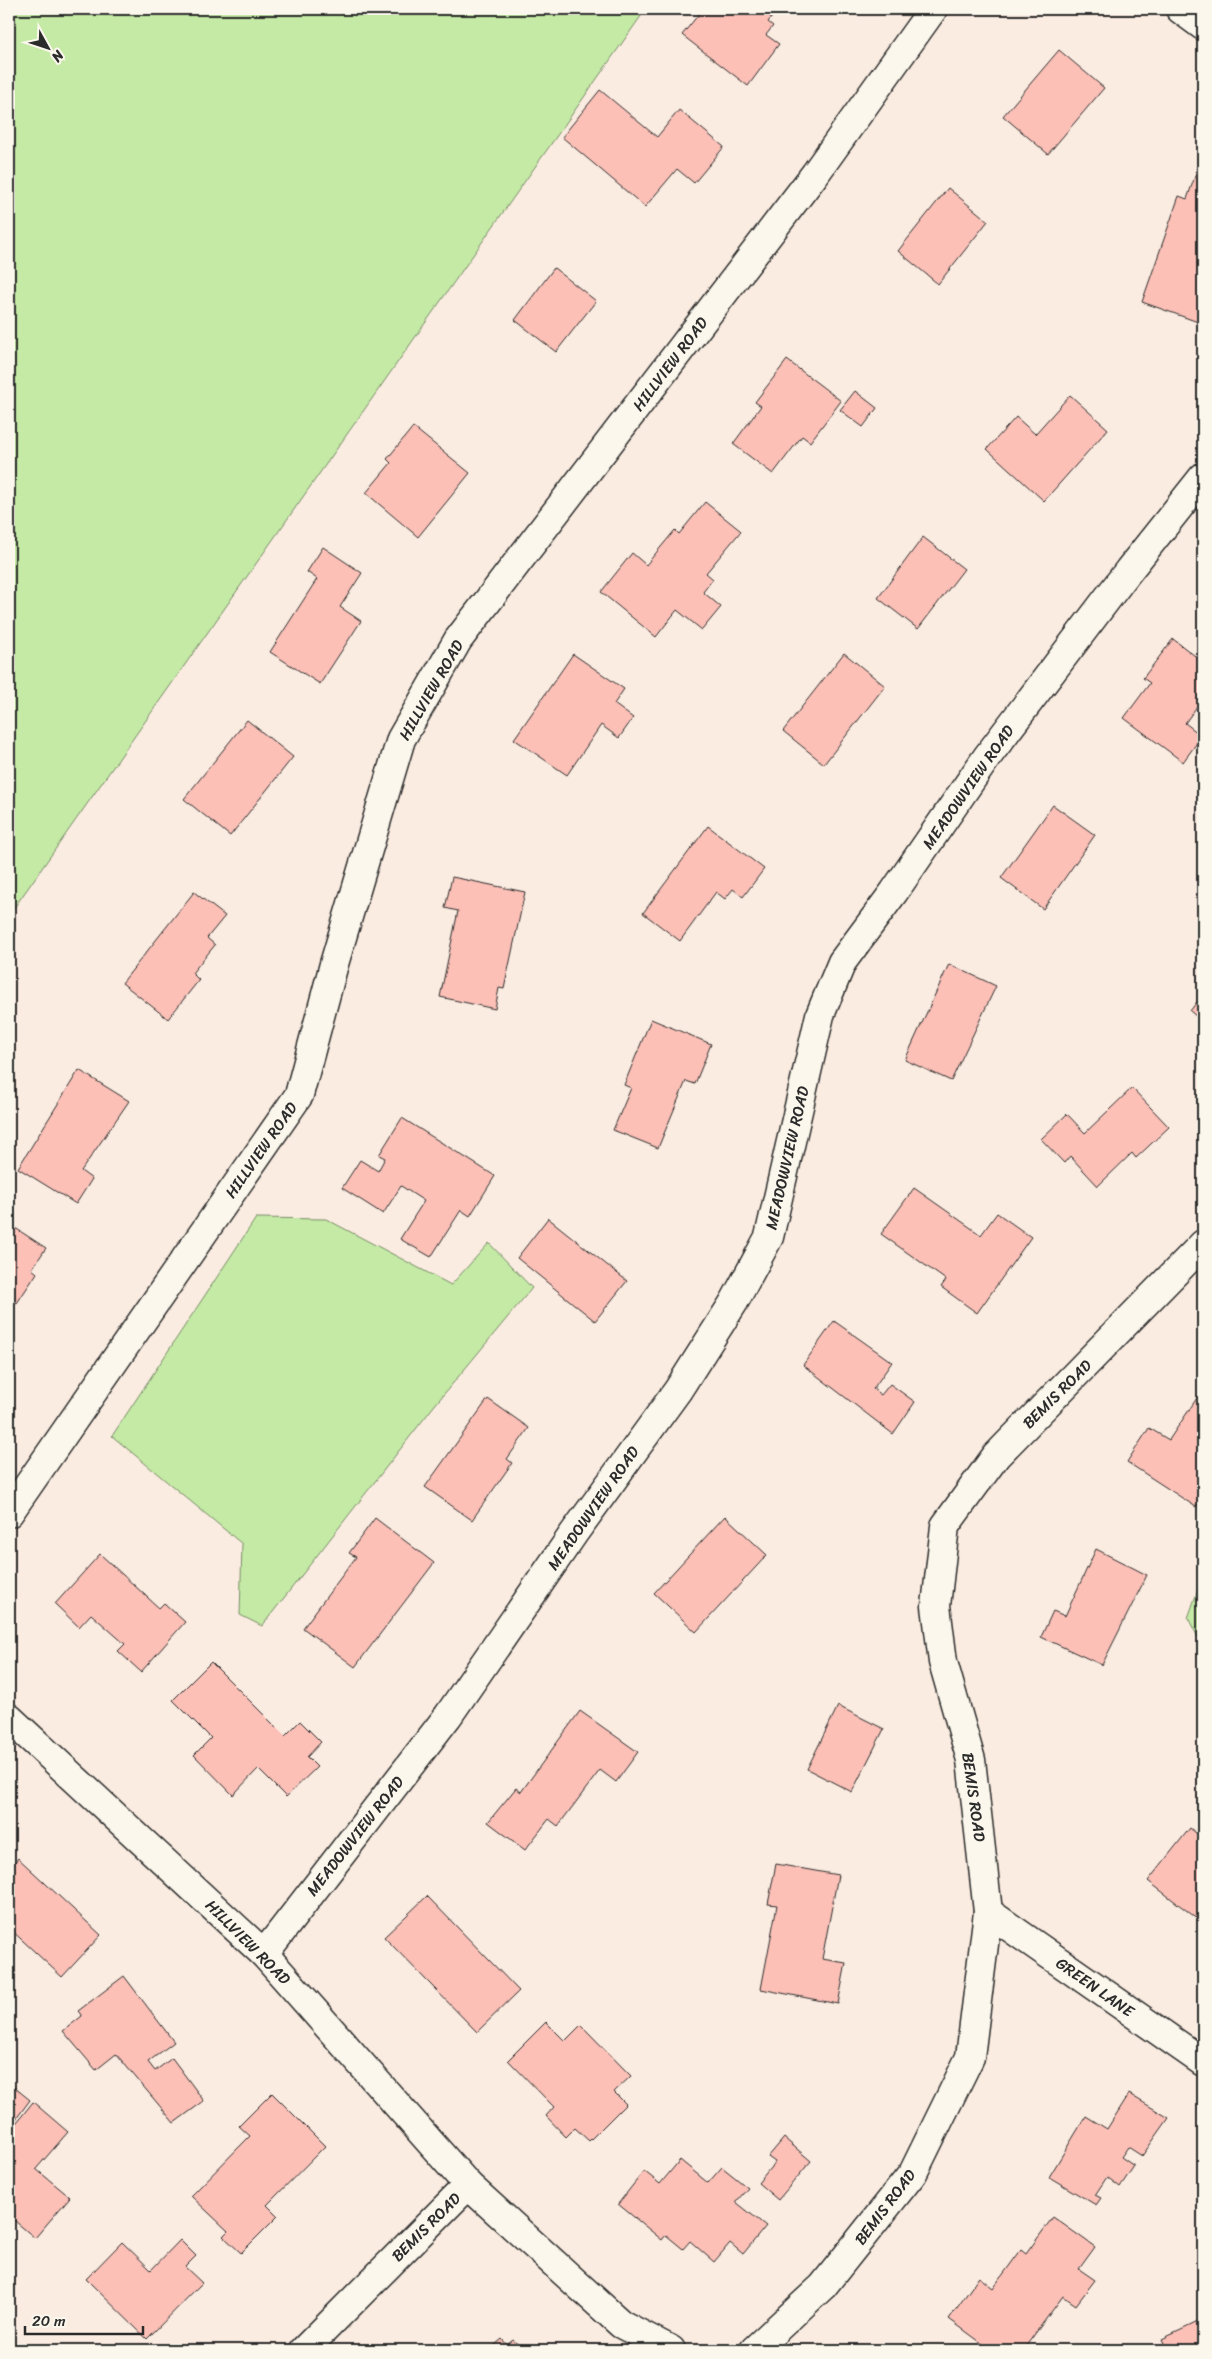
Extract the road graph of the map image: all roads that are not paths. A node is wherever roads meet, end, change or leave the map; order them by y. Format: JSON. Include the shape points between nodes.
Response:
{"nodes":[{"id":1,"x":933,"y":9,"type":"edge"},
{"id":2,"x":1180,"y":9,"type":"edge"},
{"id":3,"x":1203,"y":26,"type":"edge"},
{"id":4,"x":1203,"y":477,"type":"edge"},
{"id":5,"x":1202,"y":1249,"type":"edge"},
{"id":6,"x":9,"y":1513,"type":"edge"},
{"id":7,"x":9,"y":1718,"type":"edge"},
{"id":8,"x":988,"y":1912,"type":"junction"},
{"id":9,"x":264,"y":1954,"type":"junction"},
{"id":10,"x":1203,"y":2062,"type":"edge"},
{"id":11,"x":468,"y":2185,"type":"junction"},
{"id":12,"x":304,"y":2350,"type":"edge"},
{"id":13,"x":671,"y":2350,"type":"edge"},
{"id":14,"x":754,"y":2350,"type":"edge"}],
"edges":[{"from":1,"to":6,"type":"street","name":"HILLVIEW ROAD","via":[[815,174],[458,640],[401,739],[334,964],[300,1095]]},
{"from":2,"to":3,"type":"street"},
{"from":4,"to":9,"type":"street","name":"MEADOWVIEW ROAD","via":[[1128,570],[987,757],[842,962],[820,1015],[769,1237],[734,1302],[693,1366],[448,1716]]},
{"from":5,"to":8,"type":"street","name":"BEMIS ROAD","via":[[996,1456],[945,1526],[936,1606],[943,1662],[971,1760]]},
{"from":7,"to":9,"type":"street","name":"HILLVIEW ROAD"},
{"from":8,"to":10,"type":"street","name":"GREEN LANE"},
{"from":8,"to":14,"type":"street","name":"BEMIS ROAD","via":[[970,2057],[913,2173],[823,2286]]},
{"from":9,"to":11,"type":"street","name":"HILLVIEW ROAD"},
{"from":11,"to":12,"type":"street","name":"BEMIS ROAD"},
{"from":11,"to":13,"type":"street","name":"BEMIS ROAD","via":[[621,2324]]}]}
